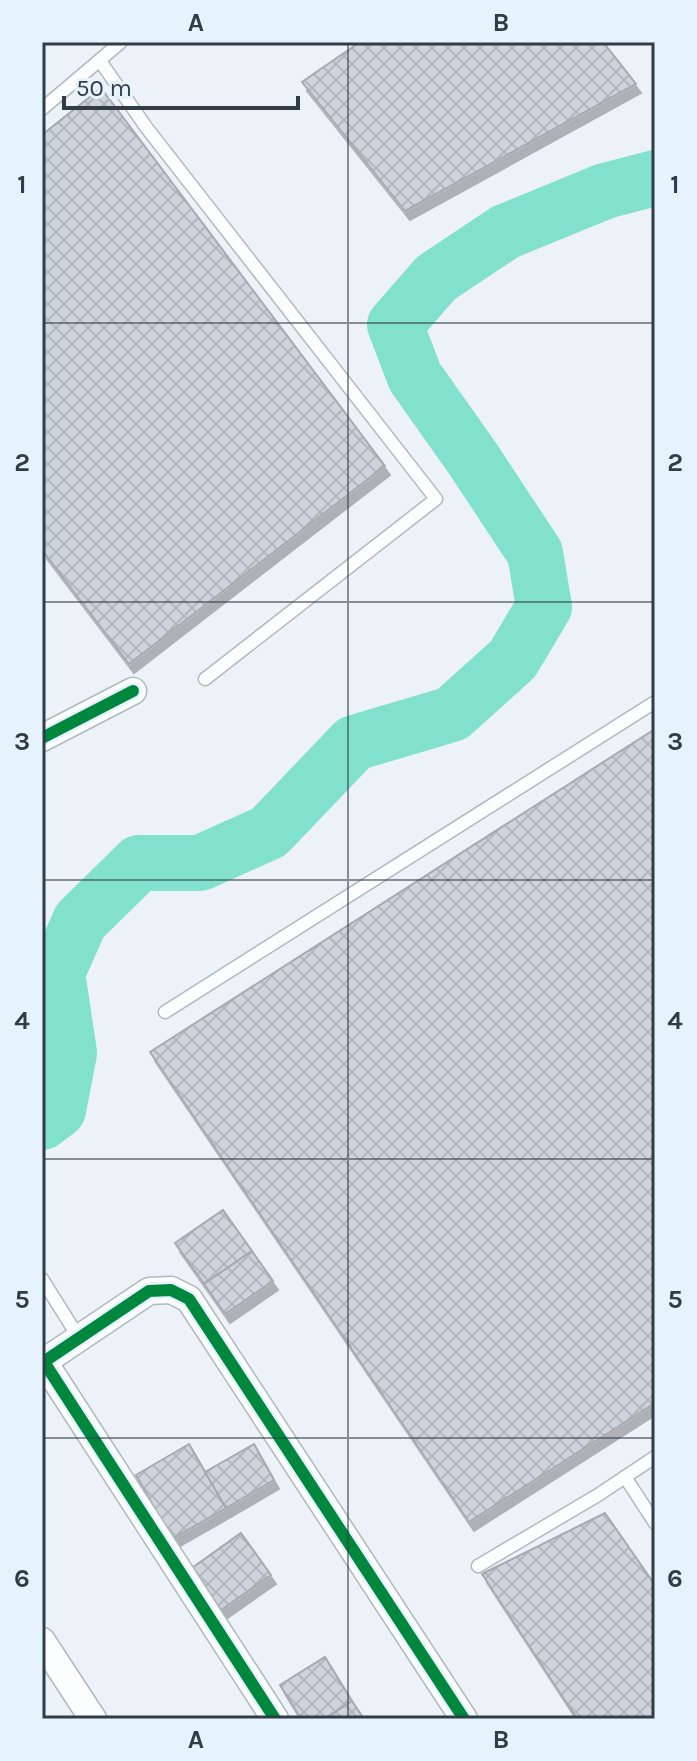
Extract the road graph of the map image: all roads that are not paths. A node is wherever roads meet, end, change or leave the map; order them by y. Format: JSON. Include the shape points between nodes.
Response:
{"nodes":[{"id":1,"x":121,"y":42,"type":"edge"},
{"id":2,"x":100,"y":61,"type":"junction"},
{"id":3,"x":42,"y":109,"type":"edge"},
{"id":4,"x":205,"y":679,"type":"dead end"},
{"id":5,"x":133,"y":691,"type":"dead end"},
{"id":6,"x":655,"y":702,"type":"edge"},
{"id":7,"x":42,"y":738,"type":"edge"},
{"id":8,"x":165,"y":1012,"type":"dead end"},
{"id":9,"x":42,"y":1279,"type":"edge"},
{"id":10,"x":79,"y":1338,"type":"junction"},
{"id":11,"x":43,"y":1363,"type":"edge"},
{"id":12,"x":655,"y":1457,"type":"edge"},
{"id":13,"x":625,"y":1477,"type":"junction"},
{"id":14,"x":655,"y":1523,"type":"edge"},
{"id":15,"x":478,"y":1566,"type":"dead end"},
{"id":16,"x":42,"y":1641,"type":"edge"},
{"id":17,"x":93,"y":1719,"type":"edge"},
{"id":18,"x":275,"y":1719,"type":"edge"},
{"id":19,"x":464,"y":1719,"type":"edge"}],
"edges":[{"from":1,"to":2,"type":"lane"},
{"from":2,"to":3,"type":"lane"},
{"from":2,"to":4,"type":"lane","via":[[436,499]]},
{"from":5,"to":7,"type":"street"},
{"from":6,"to":8,"type":"lane"},
{"from":9,"to":10,"type":"lane"},
{"from":10,"to":11,"type":"street"},
{"from":10,"to":19,"type":"street","via":[[149,1291],[171,1290],[189,1299]]},
{"from":11,"to":18,"type":"street"},
{"from":12,"to":13,"type":"lane"},
{"from":13,"to":14,"type":"lane"},
{"from":13,"to":15,"type":"lane"},
{"from":16,"to":17,"type":"street"}]}
